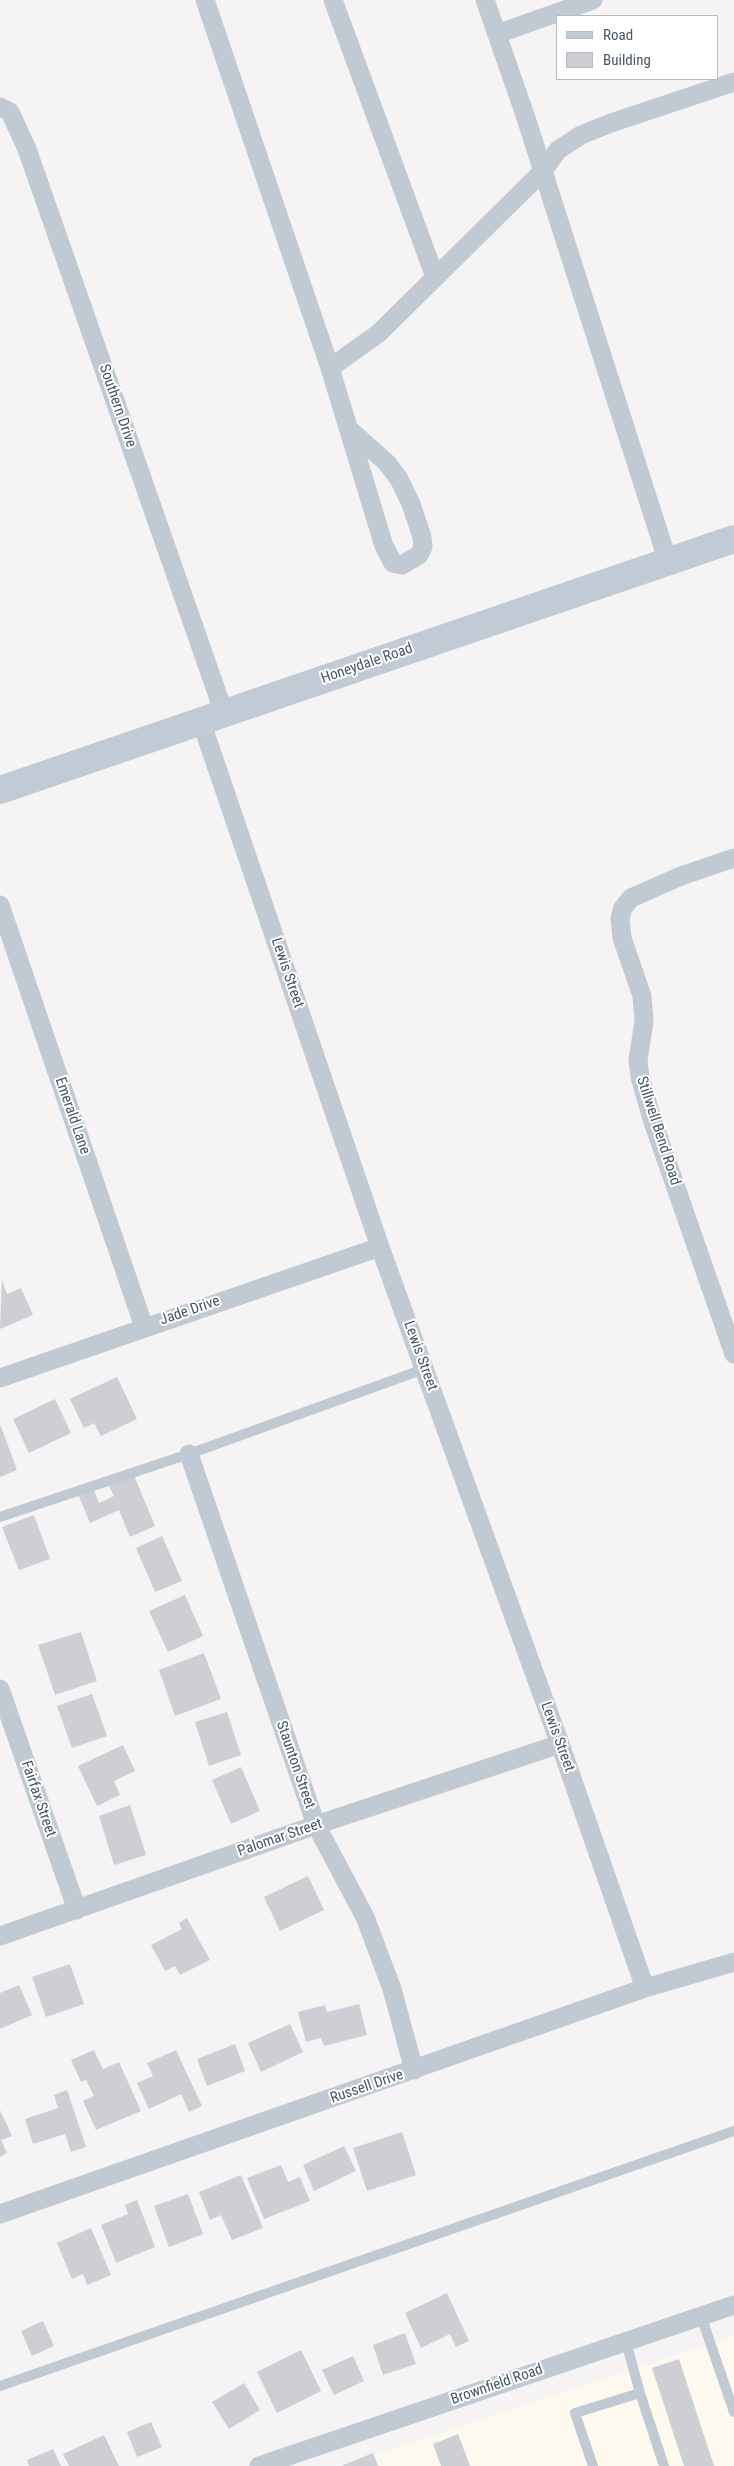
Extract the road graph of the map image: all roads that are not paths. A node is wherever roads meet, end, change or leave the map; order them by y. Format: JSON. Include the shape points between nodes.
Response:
{"nodes":[{"id":1,"x":205,"y":0,"type":"edge"},
{"id":2,"x":332,"y":0,"type":"edge"},
{"id":3,"x":485,"y":0,"type":"edge"},
{"id":4,"x":593,"y":0,"type":"edge"},
{"id":5,"x":497,"y":34,"type":"junction"},
{"id":6,"x":734,"y":82,"type":"edge"},
{"id":7,"x":0,"y":107,"type":"edge"},
{"id":8,"x":543,"y":172,"type":"junction"},
{"id":9,"x":435,"y":277,"type":"junction"},
{"id":10,"x":330,"y":368,"type":"junction"},
{"id":11,"x":350,"y":430,"type":"junction"},
{"id":12,"x":734,"y":539,"type":"edge"},
{"id":13,"x":668,"y":562,"type":"junction"},
{"id":14,"x":213,"y":717,"type":"junction"},
{"id":15,"x":0,"y":790,"type":"edge"},
{"id":16,"x":734,"y":858,"type":"edge"},
{"id":17,"x":0,"y":904,"type":"edge"},
{"id":18,"x":380,"y":1247,"type":"junction"},
{"id":19,"x":144,"y":1327,"type":"junction"},
{"id":20,"x":734,"y":1354,"type":"edge"},
{"id":21,"x":424,"y":1369,"type":"junction"},
{"id":22,"x":0,"y":1378,"type":"edge"},
{"id":23,"x":189,"y":1454,"type":"junction"},
{"id":24,"x":0,"y":1517,"type":"edge"},
{"id":25,"x":0,"y":1689,"type":"edge"},
{"id":26,"x":560,"y":1744,"type":"junction"},
{"id":27,"x":316,"y":1825,"type":"junction"},
{"id":28,"x":77,"y":1910,"type":"junction"},
{"id":29,"x":0,"y":1936,"type":"edge"},
{"id":30,"x":734,"y":1962,"type":"edge"},
{"id":31,"x":645,"y":1988,"type":"junction"},
{"id":32,"x":414,"y":2070,"type":"junction"},
{"id":33,"x":734,"y":2131,"type":"edge"},
{"id":34,"x":0,"y":2214,"type":"edge"},
{"id":35,"x":734,"y":2305,"type":"edge"},
{"id":36,"x":701,"y":2316,"type":"junction"},
{"id":37,"x":626,"y":2342,"type":"junction"},
{"id":38,"x":0,"y":2386,"type":"edge"},
{"id":39,"x":640,"y":2394,"type":"junction"},
{"id":40,"x":734,"y":2412,"type":"edge"},
{"id":41,"x":260,"y":2466,"type":"edge"},
{"id":42,"x":593,"y":2466,"type":"edge"},
{"id":43,"x":664,"y":2466,"type":"edge"}],
"edges":[{"from":1,"to":10,"type":"street"},
{"from":2,"to":9,"type":"street"},
{"from":3,"to":5,"type":"street"},
{"from":4,"to":5,"type":"street"},
{"from":5,"to":8,"type":"street"},
{"from":6,"to":8,"type":"street","via":[[581,136],[558,150]]},
{"from":7,"to":14,"type":"street","name":"Southern Drive","via":[[10,112],[27,149]]},
{"from":8,"to":9,"type":"street"},
{"from":8,"to":13,"type":"street"},
{"from":9,"to":10,"type":"street","via":[[380,333]]},
{"from":10,"to":11,"type":"street"},
{"from":11,"to":11,"type":"street","via":[[387,463],[411,504],[423,547],[419,555],[402,565],[393,563],[384,546]]},
{"from":12,"to":13,"type":"street","name":"Honeydale Road"},
{"from":13,"to":14,"type":"street","name":"Honeydale Road"},
{"from":14,"to":15,"type":"street","name":"Honeydale Road"},
{"from":14,"to":18,"type":"street","name":"Lewis Street"},
{"from":16,"to":20,"type":"street","name":"Stillwell Bend Road","via":[[631,898],[620,918],[622,938],[642,996],[644,1021],[638,1060],[640,1078]]},
{"from":17,"to":19,"type":"street","name":"Emerald Lane"},
{"from":18,"to":19,"type":"street","name":"Jade Drive"},
{"from":18,"to":21,"type":"street","name":"Lewis Street"},
{"from":19,"to":22,"type":"street","name":"Jade Drive"},
{"from":21,"to":23,"type":"lane"},
{"from":21,"to":26,"type":"street","name":"Lewis Street"},
{"from":23,"to":24,"type":"lane"},
{"from":23,"to":27,"type":"street","name":"Staunton Street"},
{"from":25,"to":28,"type":"street","name":"Fairfax Street"},
{"from":26,"to":27,"type":"street","name":"Palomar Street"},
{"from":26,"to":31,"type":"street","name":"Lewis Street"},
{"from":27,"to":28,"type":"street","name":"Palomar Street"},
{"from":27,"to":32,"type":"street","name":"Staunton Street","via":[[365,1918],[392,1988]]},
{"from":28,"to":29,"type":"street","name":"Palomar Street"},
{"from":30,"to":31,"type":"street","name":"Russell Drive"},
{"from":31,"to":32,"type":"street","name":"Russell Drive"},
{"from":32,"to":34,"type":"street","name":"Russell Drive"},
{"from":33,"to":38,"type":"lane"},
{"from":35,"to":36,"type":"street","name":"Brownfield Road"},
{"from":36,"to":37,"type":"street","name":"Brownfield Road"},
{"from":36,"to":40,"type":"lane"},
{"from":37,"to":39,"type":"lane"},
{"from":37,"to":41,"type":"street","name":"Brownfield Road"},
{"from":39,"to":42,"type":"lane","via":[[575,2413]]},
{"from":39,"to":43,"type":"lane"}]}
